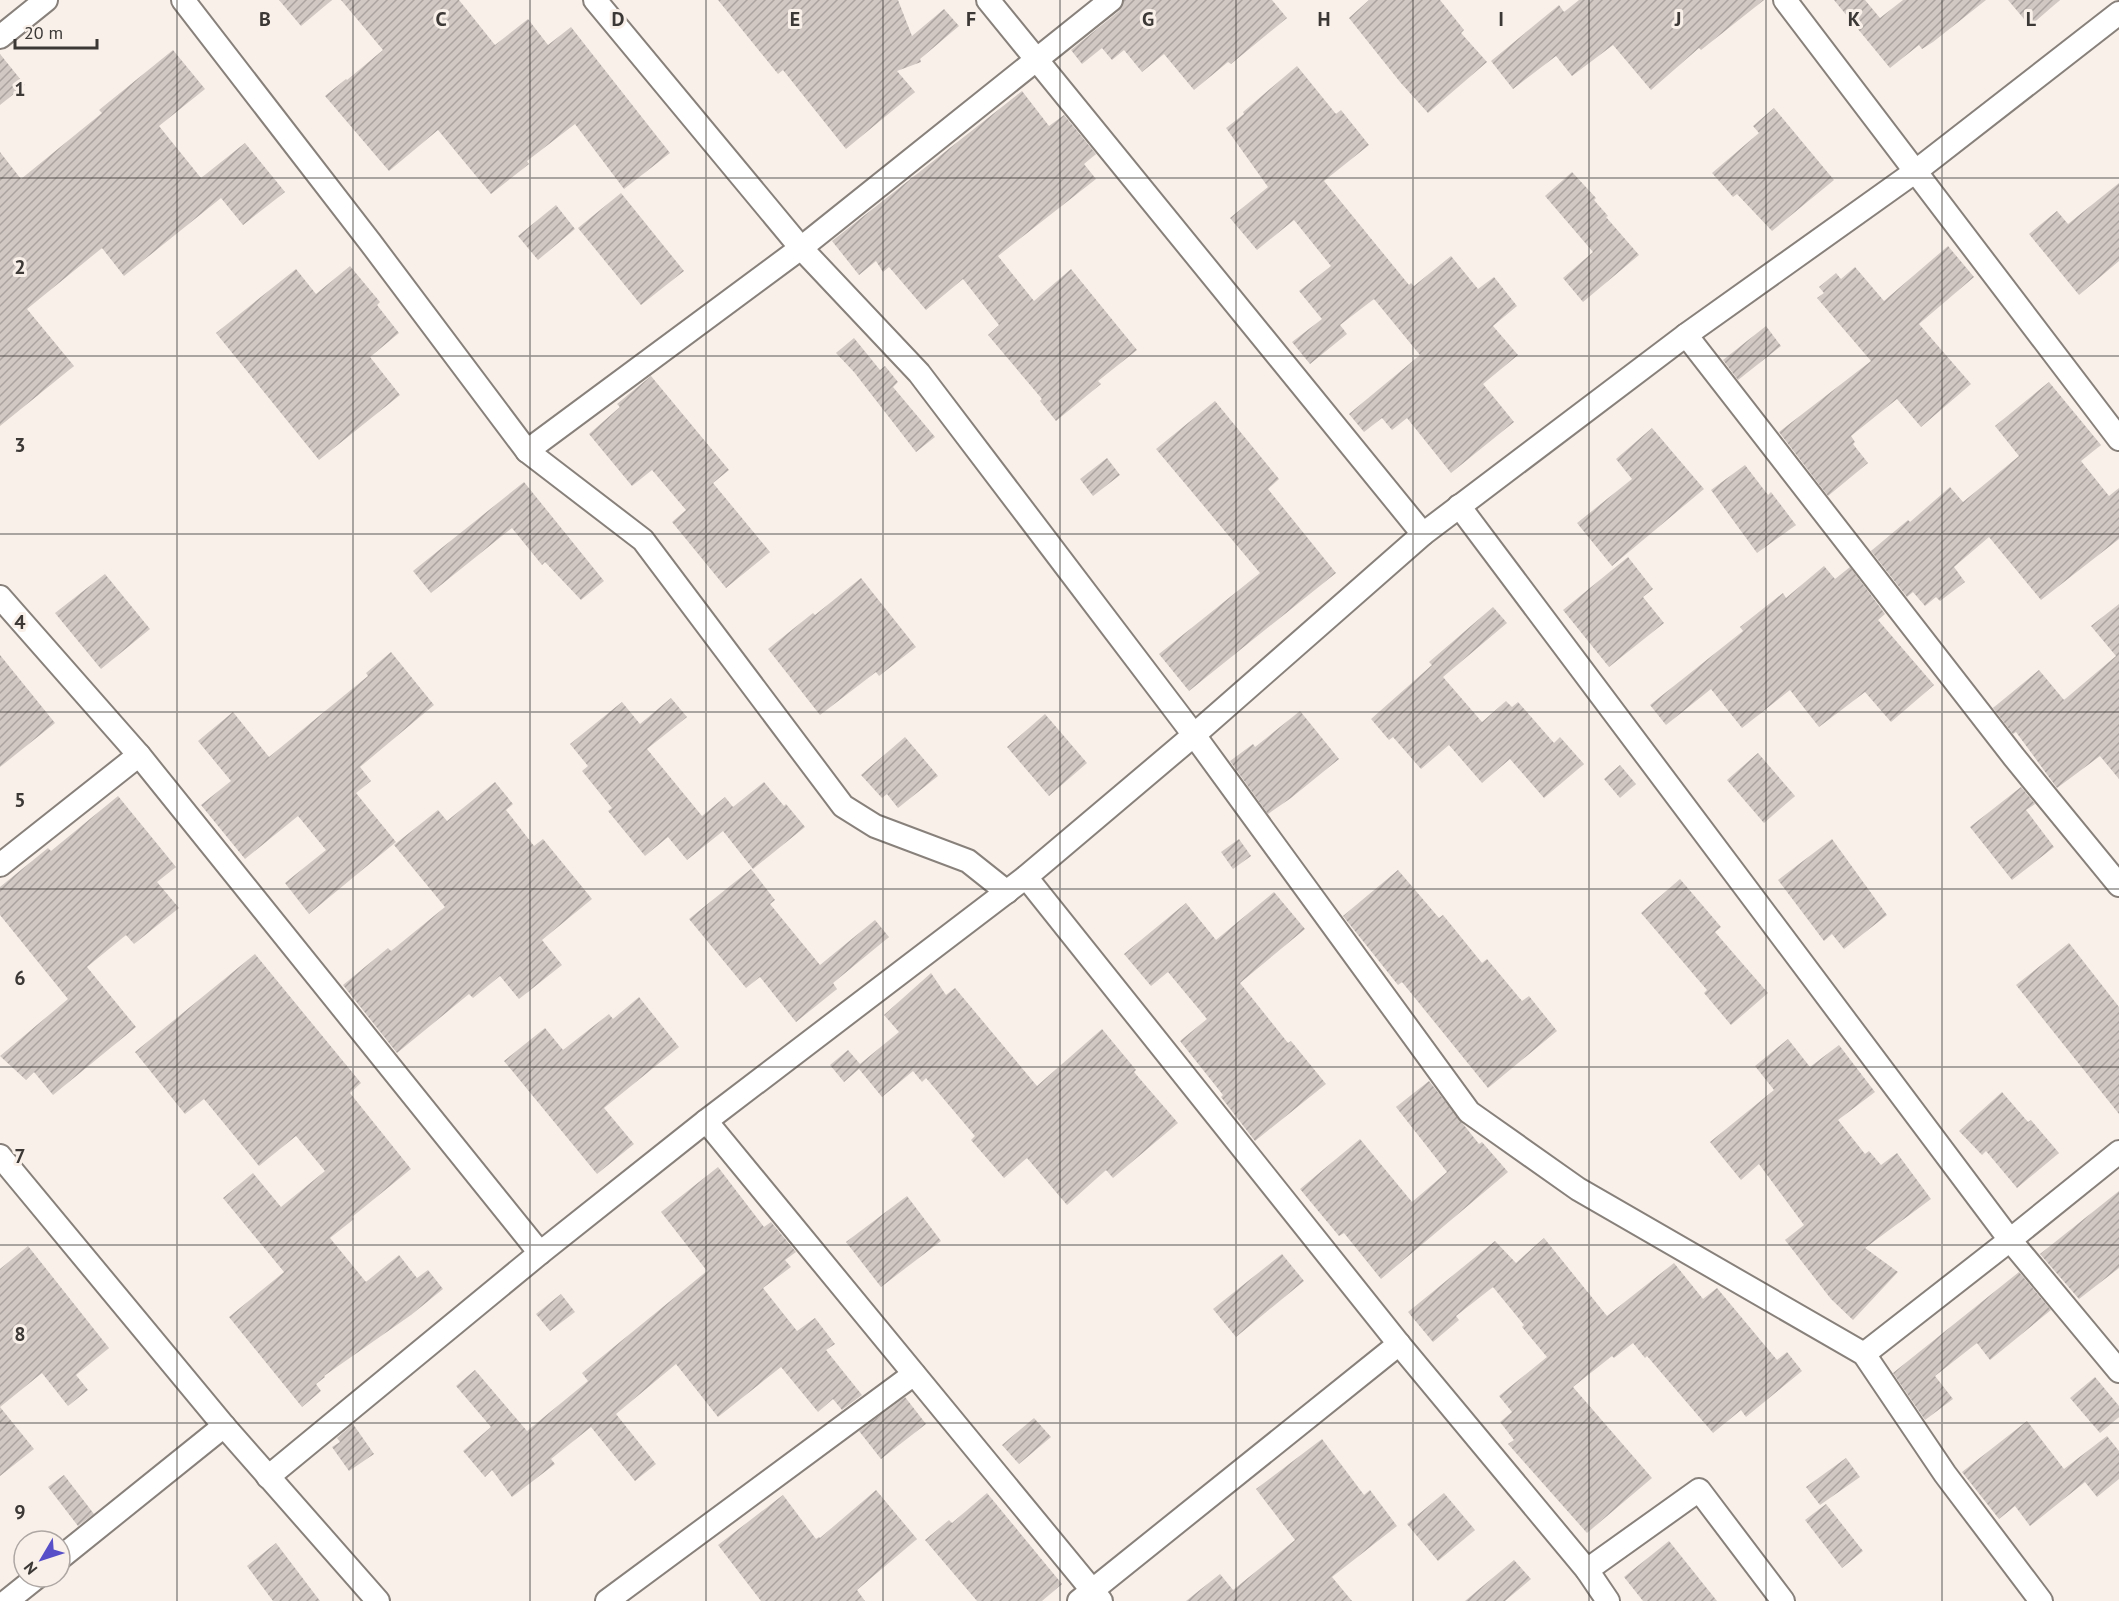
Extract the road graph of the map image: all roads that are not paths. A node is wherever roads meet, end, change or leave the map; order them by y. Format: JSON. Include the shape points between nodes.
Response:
{"nodes":[{"id":1,"x":46,"y":0,"type":"edge"},
{"id":2,"x":183,"y":0,"type":"edge"},
{"id":3,"x":595,"y":0,"type":"edge"},
{"id":4,"x":988,"y":0,"type":"edge"},
{"id":5,"x":1111,"y":0,"type":"edge"},
{"id":6,"x":1785,"y":0,"type":"edge"},
{"id":7,"x":2119,"y":13,"type":"edge"},
{"id":8,"x":0,"y":37,"type":"edge"},
{"id":9,"x":1038,"y":60,"type":"junction"},
{"id":10,"x":1916,"y":171,"type":"junction"},
{"id":11,"x":801,"y":248,"type":"junction"},
{"id":12,"x":1686,"y":335,"type":"junction"},
{"id":13,"x":2119,"y":439,"type":"edge"},
{"id":14,"x":527,"y":451,"type":"junction"},
{"id":15,"x":1459,"y":506,"type":"junction"},
{"id":16,"x":1423,"y":534,"type":"junction"},
{"id":17,"x":0,"y":597,"type":"edge"},
{"id":18,"x":1194,"y":735,"type":"junction"},
{"id":19,"x":139,"y":755,"type":"junction"},
{"id":20,"x":0,"y":865,"type":"edge"},
{"id":21,"x":1026,"y":877,"type":"junction"},
{"id":22,"x":2119,"y":885,"type":"edge"},
{"id":23,"x":1007,"y":892,"type":"junction"},
{"id":24,"x":706,"y":1121,"type":"junction"},
{"id":25,"x":2119,"y":1152,"type":"edge"},
{"id":26,"x":0,"y":1156,"type":"edge"},
{"id":27,"x":2010,"y":1240,"type":"junction"},
{"id":28,"x":540,"y":1253,"type":"junction"},
{"id":29,"x":1399,"y":1344,"type":"junction"},
{"id":30,"x":1864,"y":1354,"type":"junction"},
{"id":31,"x":2119,"y":1371,"type":"edge"},
{"id":32,"x":914,"y":1374,"type":"junction"},
{"id":33,"x":224,"y":1426,"type":"junction"},
{"id":34,"x":268,"y":1477,"type":"junction"},
{"id":35,"x":72,"y":1548,"type":"edge"},
{"id":36,"x":1587,"y":1570,"type":"junction"},
{"id":37,"x":22,"y":1589,"type":"edge"},
{"id":38,"x":1091,"y":1598,"type":"edge"},
{"id":39,"x":8,"y":1601,"type":"edge"},
{"id":40,"x":378,"y":1601,"type":"edge"},
{"id":41,"x":607,"y":1601,"type":"edge"},
{"id":42,"x":1608,"y":1601,"type":"edge"},
{"id":43,"x":1783,"y":1601,"type":"edge"},
{"id":44,"x":2041,"y":1601,"type":"edge"}],
"edges":[{"from":1,"to":8,"type":"street"},
{"from":2,"to":14,"type":"street"},
{"from":3,"to":11,"type":"street"},
{"from":4,"to":9,"type":"street"},
{"from":5,"to":9,"type":"street"},
{"from":6,"to":10,"type":"street"},
{"from":7,"to":10,"type":"street"},
{"from":9,"to":11,"type":"street"},
{"from":9,"to":16,"type":"street"},
{"from":10,"to":12,"type":"street"},
{"from":10,"to":13,"type":"street"},
{"from":11,"to":14,"type":"street"},
{"from":11,"to":18,"type":"street","via":[[919,373]]},
{"from":12,"to":15,"type":"street"},
{"from":12,"to":22,"type":"street"},
{"from":14,"to":23,"type":"street","via":[[643,540],[843,806],[875,826],[968,861]]},
{"from":15,"to":16,"type":"street"},
{"from":15,"to":27,"type":"street"},
{"from":16,"to":18,"type":"street"},
{"from":17,"to":19,"type":"street"},
{"from":18,"to":21,"type":"street"},
{"from":18,"to":30,"type":"street","via":[[1469,1112],[1578,1189]]},
{"from":19,"to":20,"type":"street"},
{"from":19,"to":28,"type":"street"},
{"from":21,"to":23,"type":"street"},
{"from":21,"to":29,"type":"street"},
{"from":23,"to":24,"type":"street"},
{"from":24,"to":28,"type":"street"},
{"from":24,"to":32,"type":"street"},
{"from":25,"to":27,"type":"street"},
{"from":26,"to":33,"type":"street"},
{"from":27,"to":30,"type":"street"},
{"from":27,"to":31,"type":"street"},
{"from":28,"to":34,"type":"street"},
{"from":29,"to":36,"type":"street"},
{"from":29,"to":38,"type":"street"},
{"from":30,"to":44,"type":"street","via":[[1945,1474]]},
{"from":32,"to":38,"type":"street"},
{"from":32,"to":41,"type":"street"},
{"from":33,"to":34,"type":"street"},
{"from":33,"to":35,"type":"street"},
{"from":34,"to":40,"type":"street"},
{"from":36,"to":42,"type":"street"},
{"from":36,"to":43,"type":"street","via":[[1699,1490]]},
{"from":37,"to":39,"type":"street"}]}
